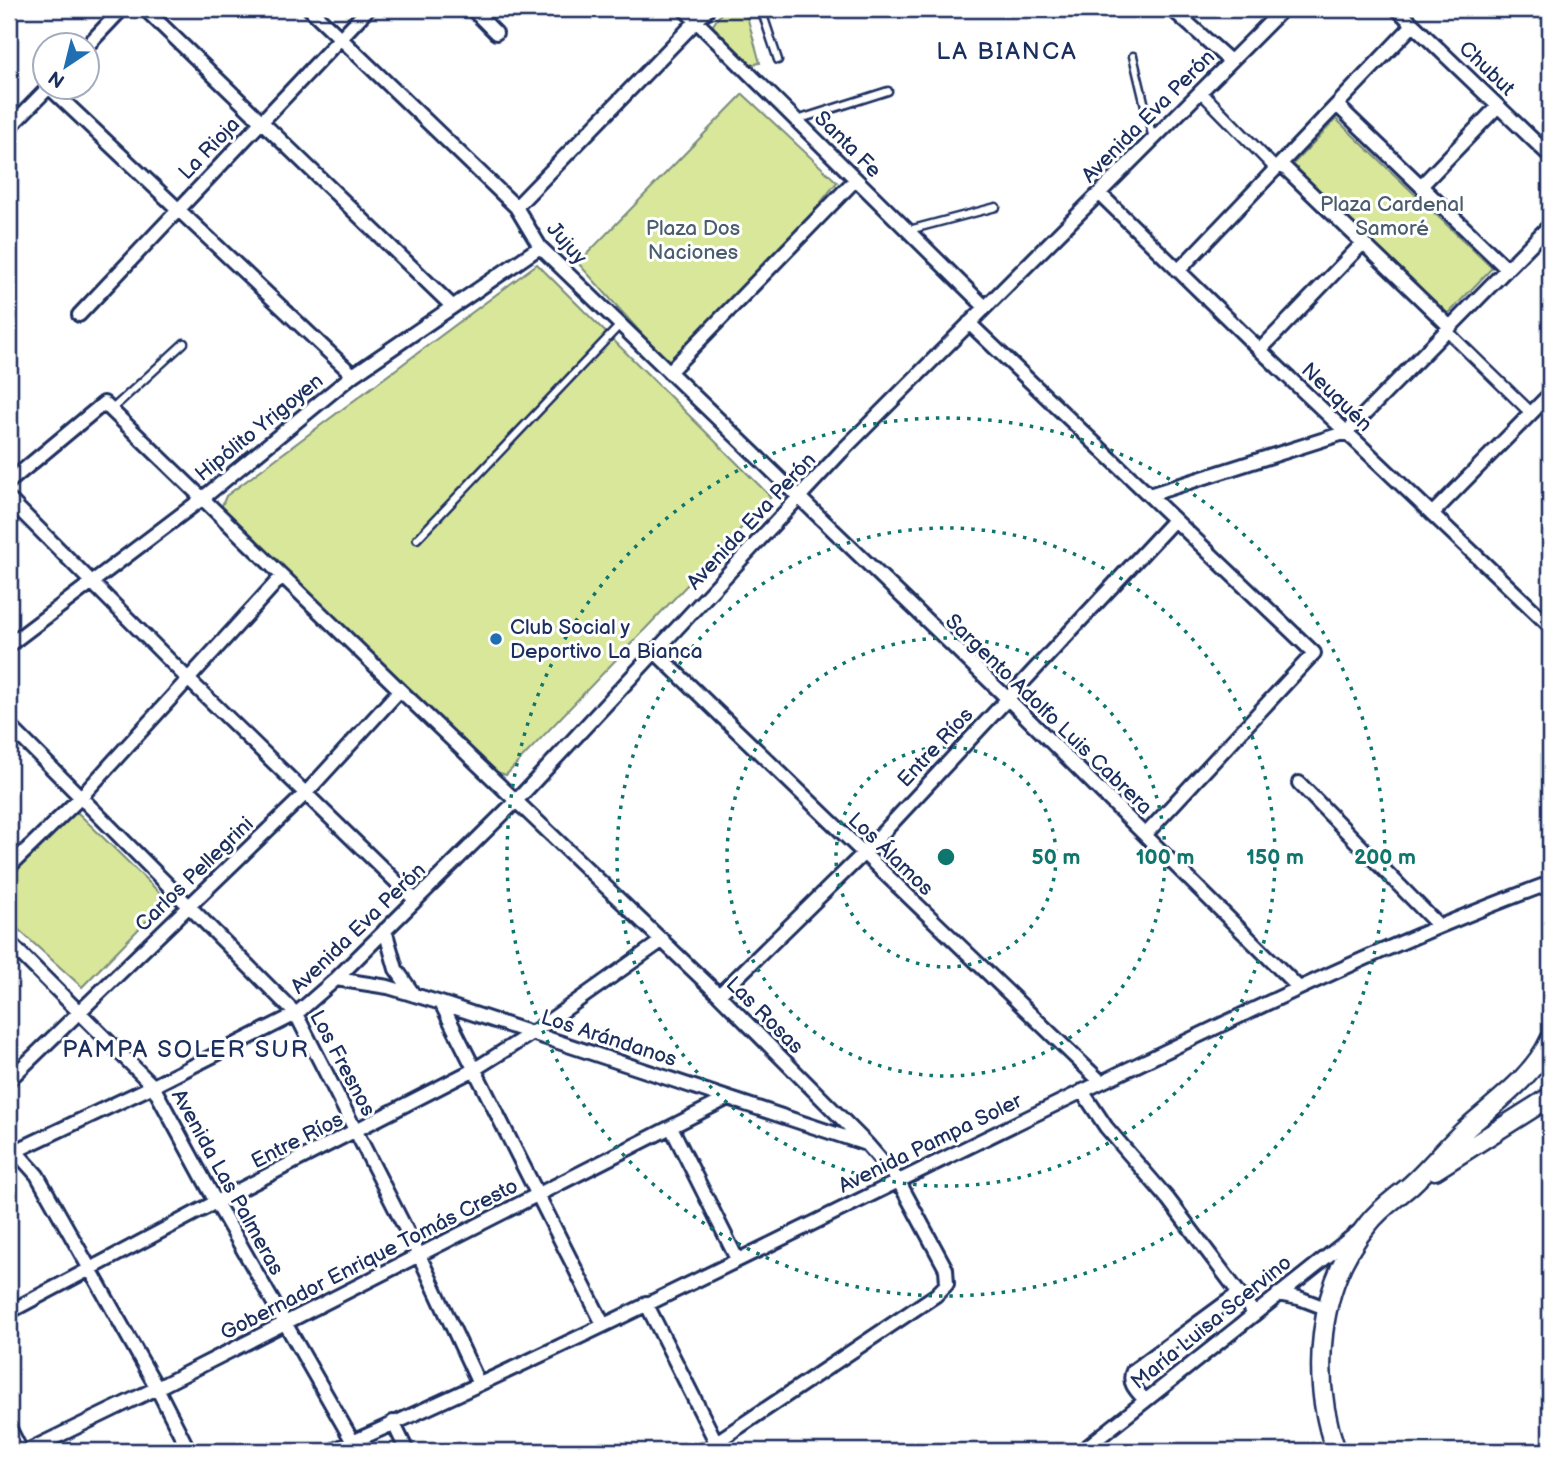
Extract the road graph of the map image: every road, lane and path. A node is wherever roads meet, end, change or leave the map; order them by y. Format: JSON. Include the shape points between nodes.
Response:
{"nodes":[{"id":1,"x":122,"y":9,"type":"edge"},
{"id":2,"x":145,"y":9,"type":"edge"},
{"id":3,"x":310,"y":9,"type":"edge"},
{"id":4,"x":368,"y":9,"type":"edge"},
{"id":5,"x":471,"y":9,"type":"edge"},
{"id":6,"x":684,"y":9,"type":"edge"},
{"id":7,"x":708,"y":9,"type":"edge"},
{"id":8,"x":761,"y":9,"type":"edge"},
{"id":9,"x":1172,"y":9,"type":"edge"},
{"id":10,"x":1283,"y":9,"type":"edge"},
{"id":11,"x":1397,"y":9,"type":"edge"},
{"id":12,"x":696,"y":21,"type":"junction"},
{"id":13,"x":1413,"y":25,"type":"junction"},
{"id":14,"x":100,"y":32,"type":"edge"},
{"id":15,"x":496,"y":33,"type":"dead end"},
{"id":16,"x":341,"y":37,"type":"junction"},
{"id":17,"x":1133,"y":56,"type":"dead end"},
{"id":18,"x":778,"y":60,"type":"dead end"},
{"id":19,"x":1230,"y":61,"type":"junction"},
{"id":20,"x":888,"y":91,"type":"dead end"},
{"id":21,"x":1200,"y":91,"type":"junction"},
{"id":22,"x":35,"y":102,"type":"edge"},
{"id":23,"x":64,"y":102,"type":"edge"},
{"id":24,"x":1337,"y":105,"type":"junction"},
{"id":25,"x":1498,"y":106,"type":"junction"},
{"id":26,"x":262,"y":120,"type":"junction"},
{"id":27,"x":797,"y":120,"type":"junction"},
{"id":28,"x":9,"y":128,"type":"edge"},
{"id":29,"x":1153,"y":139,"type":"junction"},
{"id":30,"x":1550,"y":156,"type":"edge"},
{"id":31,"x":1278,"y":166,"type":"junction"},
{"id":32,"x":856,"y":179,"type":"junction"},
{"id":33,"x":1421,"y":186,"type":"junction"},
{"id":34,"x":1099,"y":193,"type":"junction"},
{"id":35,"x":516,"y":207,"type":"junction"},
{"id":36,"x":996,"y":207,"type":"dead end"},
{"id":37,"x":178,"y":209,"type":"junction"},
{"id":38,"x":1550,"y":225,"type":"edge"},
{"id":39,"x":907,"y":231,"type":"junction"},
{"id":40,"x":1362,"y":244,"type":"junction"},
{"id":41,"x":540,"y":247,"type":"junction"},
{"id":42,"x":1507,"y":269,"type":"junction"},
{"id":43,"x":1178,"y":271,"type":"junction"},
{"id":44,"x":452,"y":306,"type":"junction"},
{"id":45,"x":985,"y":307,"type":"junction"},
{"id":46,"x":79,"y":315,"type":"dead end"},
{"id":47,"x":969,"y":323,"type":"junction"},
{"id":48,"x":620,"y":325,"type":"junction"},
{"id":49,"x":1448,"y":328,"type":"junction"},
{"id":50,"x":184,"y":343,"type":"dead end"},
{"id":51,"x":1260,"y":351,"type":"junction"},
{"id":52,"x":669,"y":372,"type":"junction"},
{"id":53,"x":353,"y":375,"type":"junction"},
{"id":54,"x":1550,"y":394,"type":"edge"},
{"id":55,"x":107,"y":406,"type":"junction"},
{"id":56,"x":1531,"y":413,"type":"junction"},
{"id":57,"x":1347,"y":432,"type":"junction"},
{"id":58,"x":9,"y":482,"type":"edge"},
{"id":59,"x":1149,"y":495,"type":"junction"},
{"id":60,"x":202,"y":498,"type":"junction"},
{"id":61,"x":9,"y":499,"type":"edge"},
{"id":62,"x":799,"y":499,"type":"junction"},
{"id":63,"x":1432,"y":514,"type":"junction"},
{"id":64,"x":1174,"y":520,"type":"junction"},
{"id":65,"x":417,"y":539,"type":"dead end"},
{"id":66,"x":282,"y":576,"type":"junction"},
{"id":67,"x":91,"y":584,"type":"junction"},
{"id":68,"x":1550,"y":626,"type":"edge"},
{"id":69,"x":9,"y":645,"type":"edge"},
{"id":70,"x":655,"y":652,"type":"junction"},
{"id":71,"x":188,"y":679,"type":"junction"},
{"id":72,"x":400,"y":690,"type":"junction"},
{"id":73,"x":1007,"y":698,"type":"junction"},
{"id":74,"x":9,"y":725,"type":"edge"},
{"id":75,"x":1299,"y":783,"type":"dead end"},
{"id":76,"x":304,"y":794,"type":"junction"},
{"id":77,"x":81,"y":797,"type":"junction"},
{"id":78,"x":517,"y":800,"type":"junction"},
{"id":79,"x":1145,"y":835,"type":"junction"},
{"id":80,"x":863,"y":854,"type":"junction"},
{"id":81,"x":9,"y":867,"type":"edge"},
{"id":82,"x":1550,"y":883,"type":"edge"},
{"id":83,"x":415,"y":900,"type":"junction"},
{"id":84,"x":189,"y":906,"type":"junction"},
{"id":85,"x":1439,"y":926,"type":"junction"},
{"id":86,"x":385,"y":930,"type":"junction"},
{"id":87,"x":663,"y":940,"type":"junction"},
{"id":88,"x":9,"y":942,"type":"edge"},
{"id":89,"x":336,"y":979,"type":"junction"},
{"id":90,"x":1299,"y":988,"type":"junction"},
{"id":91,"x":414,"y":995,"type":"junction"},
{"id":92,"x":719,"y":995,"type":"junction"},
{"id":93,"x":440,"y":1003,"type":"junction"},
{"id":94,"x":79,"y":1012,"type":"junction"},
{"id":95,"x":296,"y":1014,"type":"junction"},
{"id":96,"x":532,"y":1033,"type":"junction"},
{"id":97,"x":1550,"y":1040,"type":"edge"},
{"id":98,"x":475,"y":1069,"type":"junction"},
{"id":99,"x":9,"y":1080,"type":"edge"},
{"id":100,"x":1101,"y":1082,"type":"junction"},
{"id":101,"x":153,"y":1086,"type":"junction"},
{"id":102,"x":1082,"y":1091,"type":"junction"},
{"id":103,"x":1550,"y":1097,"type":"edge"},
{"id":104,"x":728,"y":1098,"type":"junction"},
{"id":105,"x":672,"y":1129,"type":"junction"},
{"id":106,"x":357,"y":1131,"type":"junction"},
{"id":107,"x":867,"y":1144,"type":"junction"},
{"id":108,"x":11,"y":1149,"type":"edge"},
{"id":109,"x":898,"y":1180,"type":"junction"},
{"id":110,"x":1411,"y":1185,"type":"junction"},
{"id":111,"x":538,"y":1196,"type":"junction"},
{"id":112,"x":216,"y":1202,"type":"junction"},
{"id":113,"x":1366,"y":1225,"type":"junction"},
{"id":114,"x":419,"y":1255,"type":"junction"},
{"id":115,"x":737,"y":1259,"type":"junction"},
{"id":116,"x":90,"y":1269,"type":"junction"},
{"id":117,"x":1239,"y":1293,"type":"junction"},
{"id":118,"x":1278,"y":1294,"type":"junction"},
{"id":119,"x":646,"y":1303,"type":"junction"},
{"id":120,"x":1328,"y":1309,"type":"junction"},
{"id":121,"x":9,"y":1312,"type":"edge"},
{"id":122,"x":1254,"y":1313,"type":"junction"},
{"id":123,"x":285,"y":1323,"type":"junction"},
{"id":124,"x":603,"y":1324,"type":"junction"},
{"id":125,"x":479,"y":1384,"type":"junction"},
{"id":126,"x":157,"y":1388,"type":"junction"},
{"id":127,"x":1145,"y":1400,"type":"junction"},
{"id":128,"x":393,"y":1422,"type":"junction"},
{"id":129,"x":9,"y":1427,"type":"edge"},
{"id":130,"x":353,"y":1442,"type":"junction"},
{"id":131,"x":716,"y":1442,"type":"junction"},
{"id":132,"x":21,"y":1451,"type":"edge"},
{"id":133,"x":27,"y":1451,"type":"edge"},
{"id":134,"x":189,"y":1451,"type":"edge"},
{"id":135,"x":332,"y":1451,"type":"edge"},
{"id":136,"x":407,"y":1451,"type":"edge"},
{"id":137,"x":703,"y":1451,"type":"edge"},
{"id":138,"x":1082,"y":1451,"type":"edge"},
{"id":139,"x":1336,"y":1451,"type":"edge"}],
"edges":[{"from":1,"to":14,"type":"street"},
{"from":2,"to":26,"type":"street"},
{"from":3,"to":16,"type":"street","name":"Jujuy"},
{"from":4,"to":16,"type":"street","name":"La Rioja"},
{"from":5,"to":15,"type":"street"},
{"from":6,"to":12,"type":"street","name":"Santa Fe"},
{"from":7,"to":12,"type":"street"},
{"from":8,"to":18,"type":"lane"},
{"from":9,"to":19,"type":"street"},
{"from":10,"to":19,"type":"street","name":"Avenida Eva Perón"},
{"from":11,"to":13,"type":"street","name":"Chubut"},
{"from":12,"to":27,"type":"street","name":"Santa Fe"},
{"from":12,"to":35,"type":"street"},
{"from":13,"to":24,"type":"street"},
{"from":13,"to":25,"type":"street","name":"Chubut"},
{"from":16,"to":26,"type":"street","name":"La Rioja"},
{"from":16,"to":35,"type":"street","name":"Jujuy"},
{"from":17,"to":29,"type":"lane"},
{"from":19,"to":21,"type":"street","name":"Avenida Eva Perón"},
{"from":20,"to":27,"type":"lane"},
{"from":21,"to":29,"type":"street","name":"Avenida Eva Perón"},
{"from":21,"to":31,"type":"street"},
{"from":22,"to":28,"type":"street"},
{"from":23,"to":37,"type":"street"},
{"from":24,"to":31,"type":"street"},
{"from":24,"to":33,"type":"street"},
{"from":25,"to":30,"type":"street","name":"Chubut"},
{"from":25,"to":33,"type":"street"},
{"from":26,"to":37,"type":"street","name":"La Rioja"},
{"from":26,"to":44,"type":"street"},
{"from":27,"to":32,"type":"street","name":"Santa Fe"},
{"from":29,"to":34,"type":"street","name":"Avenida Eva Perón"},
{"from":31,"to":40,"type":"street"},
{"from":31,"to":43,"type":"street"},
{"from":32,"to":39,"type":"street","name":"Santa Fe"},
{"from":32,"to":52,"type":"street"},
{"from":33,"to":42,"type":"street"},
{"from":34,"to":43,"type":"street","name":"Neuquén"},
{"from":34,"to":45,"type":"street","name":"Avenida Eva Perón"},
{"from":35,"to":41,"type":"street","name":"Jujuy"},
{"from":36,"to":39,"type":"lane"},
{"from":37,"to":46,"type":"street","name":"La Rioja"},
{"from":37,"to":53,"type":"street"},
{"from":38,"to":42,"type":"street"},
{"from":39,"to":45,"type":"street","name":"Santa Fe"},
{"from":40,"to":49,"type":"street"},
{"from":40,"to":51,"type":"street"},
{"from":41,"to":44,"type":"street","name":"Hipólito Yrigoyen"},
{"from":41,"to":48,"type":"street","name":"Jujuy"},
{"from":42,"to":49,"type":"street"},
{"from":43,"to":51,"type":"street","name":"Neuquén"},
{"from":44,"to":53,"type":"street","name":"Hipólito Yrigoyen"},
{"from":45,"to":47,"type":"street","name":"Avenida Eva Perón"},
{"from":47,"to":59,"type":"street"},
{"from":47,"to":62,"type":"street","name":"Avenida Eva Perón"},
{"from":48,"to":52,"type":"street","name":"Jujuy"},
{"from":48,"to":65,"type":"lane"},
{"from":49,"to":56,"type":"street"},
{"from":49,"to":57,"type":"street"},
{"from":50,"to":55,"type":"lane"},
{"from":51,"to":57,"type":"street","name":"Neuquén"},
{"from":52,"to":62,"type":"street","name":"Jujuy"},
{"from":53,"to":60,"type":"street","name":"Hipólito Yrigoyen"},
{"from":54,"to":56,"type":"street"},
{"from":55,"to":58,"type":"street"},
{"from":55,"to":60,"type":"street","name":"Las Rosas"},
{"from":56,"to":63,"type":"street"},
{"from":57,"to":59,"type":"street"},
{"from":57,"to":63,"type":"street","name":"Neuquén"},
{"from":59,"to":64,"type":"street"},
{"from":60,"to":66,"type":"street","name":"Las Rosas"},
{"from":60,"to":67,"type":"street","name":"Hipólito Yrigoyen"},
{"from":61,"to":67,"type":"street"},
{"from":62,"to":70,"type":"street","name":"Avenida Eva Perón"},
{"from":62,"to":73,"type":"street","name":"Sargento Adolfo Luis Cabrera"},
{"from":63,"to":68,"type":"street","name":"Neuquén"},
{"from":64,"to":73,"type":"street","name":"Entre Ríos"},
{"from":64,"to":79,"type":"street","via":[[1314,653]]},
{"from":66,"to":71,"type":"street"},
{"from":66,"to":72,"type":"street","name":"Las Rosas"},
{"from":67,"to":69,"type":"street","name":"Hipólito Yrigoyen"},
{"from":67,"to":71,"type":"street"},
{"from":70,"to":78,"type":"street","name":"Avenida Eva Perón"},
{"from":70,"to":80,"type":"street","name":"Los Álamos"},
{"from":71,"to":76,"type":"street"},
{"from":71,"to":77,"type":"street"},
{"from":72,"to":76,"type":"street","name":"Carlos Pellegrini"},
{"from":72,"to":78,"type":"street","name":"Las Rosas"},
{"from":73,"to":79,"type":"street","name":"Sargento Adolfo Luis Cabrera"},
{"from":73,"to":80,"type":"street","name":"Entre Ríos"},
{"from":74,"to":77,"type":"street","name":"Los Fresnos"},
{"from":75,"to":85,"type":"street"},
{"from":76,"to":83,"type":"street"},
{"from":76,"to":84,"type":"street","name":"Carlos Pellegrini"},
{"from":77,"to":81,"type":"street"},
{"from":77,"to":84,"type":"street","name":"Los Fresnos"},
{"from":78,"to":83,"type":"street","name":"Avenida Eva Perón"},
{"from":78,"to":87,"type":"street","name":"Las Rosas"},
{"from":79,"to":90,"type":"street","name":"Sargento Adolfo Luis Cabrera"},
{"from":80,"to":92,"type":"street","name":"Entre Ríos"},
{"from":80,"to":100,"type":"street","name":"Los Álamos"},
{"from":82,"to":85,"type":"street","name":"Avenida Pampa Soler"},
{"from":83,"to":86,"type":"street","name":"Avenida Eva Perón"},
{"from":84,"to":94,"type":"street","name":"Carlos Pellegrini"},
{"from":84,"to":95,"type":"street","name":"Los Fresnos"},
{"from":85,"to":90,"type":"street","name":"Avenida Pampa Soler"},
{"from":86,"to":89,"type":"street","name":"Avenida Eva Perón"},
{"from":86,"to":91,"type":"street","via":[[396,969]]},
{"from":87,"to":92,"type":"street","name":"Las Rosas"},
{"from":87,"to":96,"type":"street","name":"Entre Ríos"},
{"from":88,"to":94,"type":"street","name":"Avenida Las Palmeras"},
{"from":89,"to":91,"type":"street","name":"Los Arándanos"},
{"from":89,"to":95,"type":"street","name":"Avenida Eva Perón"},
{"from":90,"to":100,"type":"street","name":"Avenida Pampa Soler"},
{"from":91,"to":93,"type":"street","name":"Los Arándanos"},
{"from":92,"to":107,"type":"street","name":"Las Rosas"},
{"from":93,"to":96,"type":"street","name":"Los Arándanos"},
{"from":93,"to":98,"type":"street"},
{"from":94,"to":99,"type":"street","name":"Carlos Pellegrini"},
{"from":94,"to":101,"type":"street","name":"Avenida Las Palmeras"},
{"from":95,"to":101,"type":"street","name":"Avenida Eva Perón"},
{"from":95,"to":106,"type":"street","name":"Los Fresnos"},
{"from":96,"to":98,"type":"street","name":"Entre Ríos"},
{"from":96,"to":104,"type":"street","name":"Los Arándanos"},
{"from":97,"to":110,"type":"main road","via":[[1518,1084]]},
{"from":98,"to":106,"type":"street","name":"Entre Ríos"},
{"from":98,"to":111,"type":"street"},
{"from":100,"to":102,"type":"street","name":"Avenida Pampa Soler"},
{"from":101,"to":108,"type":"street","name":"Avenida Eva Perón"},
{"from":101,"to":112,"type":"street","name":"Avenida Las Palmeras"},
{"from":102,"to":109,"type":"street","name":"Avenida Pampa Soler"},
{"from":102,"to":117,"type":"street"},
{"from":103,"to":110,"type":"main road"},
{"from":104,"to":105,"type":"street","name":"Gobernador Enrique Tomás Cresto"},
{"from":104,"to":107,"type":"street","name":"Los Arándanos"},
{"from":105,"to":111,"type":"street","name":"Gobernador Enrique Tomás Cresto"},
{"from":105,"to":115,"type":"street"},
{"from":106,"to":112,"type":"street","name":"Entre Ríos"},
{"from":106,"to":114,"type":"street","name":"Los Fresnos"},
{"from":107,"to":109,"type":"street","name":"Las Rosas"},
{"from":108,"to":116,"type":"street","via":[[37,1175]]},
{"from":109,"to":115,"type":"street","name":"Avenida Pampa Soler"},
{"from":109,"to":131,"type":"street","name":"Las Rosas","via":[[946,1269],[947,1284]]},
{"from":110,"to":113,"type":"main road"},
{"from":111,"to":114,"type":"street","name":"Gobernador Enrique Tomás Cresto"},
{"from":111,"to":124,"type":"street"},
{"from":112,"to":116,"type":"street","name":"Entre Ríos"},
{"from":112,"to":123,"type":"street","name":"Avenida Las Palmeras"},
{"from":113,"to":118,"type":"street","name":"María Luisa Scervino"},
{"from":113,"to":120,"type":"main road","via":[[1347,1258]]},
{"from":114,"to":123,"type":"street","name":"Gobernador Enrique Tomás Cresto"},
{"from":114,"to":125,"type":"street","name":"Los Fresnos"},
{"from":115,"to":119,"type":"street","name":"Avenida Pampa Soler"},
{"from":116,"to":121,"type":"street","name":"Entre Ríos"},
{"from":116,"to":126,"type":"street"},
{"from":117,"to":122,"type":"street"},
{"from":117,"to":127,"type":"street","via":[[1133,1371],[1132,1383]]},
{"from":118,"to":120,"type":"street"},
{"from":118,"to":122,"type":"street","name":"María Luisa Scervino"},
{"from":119,"to":124,"type":"street","name":"Avenida Pampa Soler"},
{"from":119,"to":131,"type":"street"},
{"from":120,"to":139,"type":"main road","via":[[1321,1354],[1323,1400]]},
{"from":122,"to":127,"type":"street","name":"María Luisa Scervino"},
{"from":123,"to":126,"type":"street","name":"Gobernador Enrique Tomás Cresto"},
{"from":123,"to":130,"type":"street","name":"Avenida Las Palmeras"},
{"from":124,"to":125,"type":"street","name":"Avenida Pampa Soler"},
{"from":125,"to":128,"type":"street","name":"Avenida Pampa Soler"},
{"from":126,"to":133,"type":"street","name":"Gobernador Enrique Tomás Cresto"},
{"from":126,"to":134,"type":"street"},
{"from":127,"to":138,"type":"street","name":"María Luisa Scervino"},
{"from":128,"to":130,"type":"street","name":"Avenida Pampa Soler"},
{"from":128,"to":136,"type":"street"},
{"from":129,"to":132,"type":"street"},
{"from":130,"to":135,"type":"street","name":"Avenida Pampa Soler"},
{"from":131,"to":137,"type":"street"}]}
